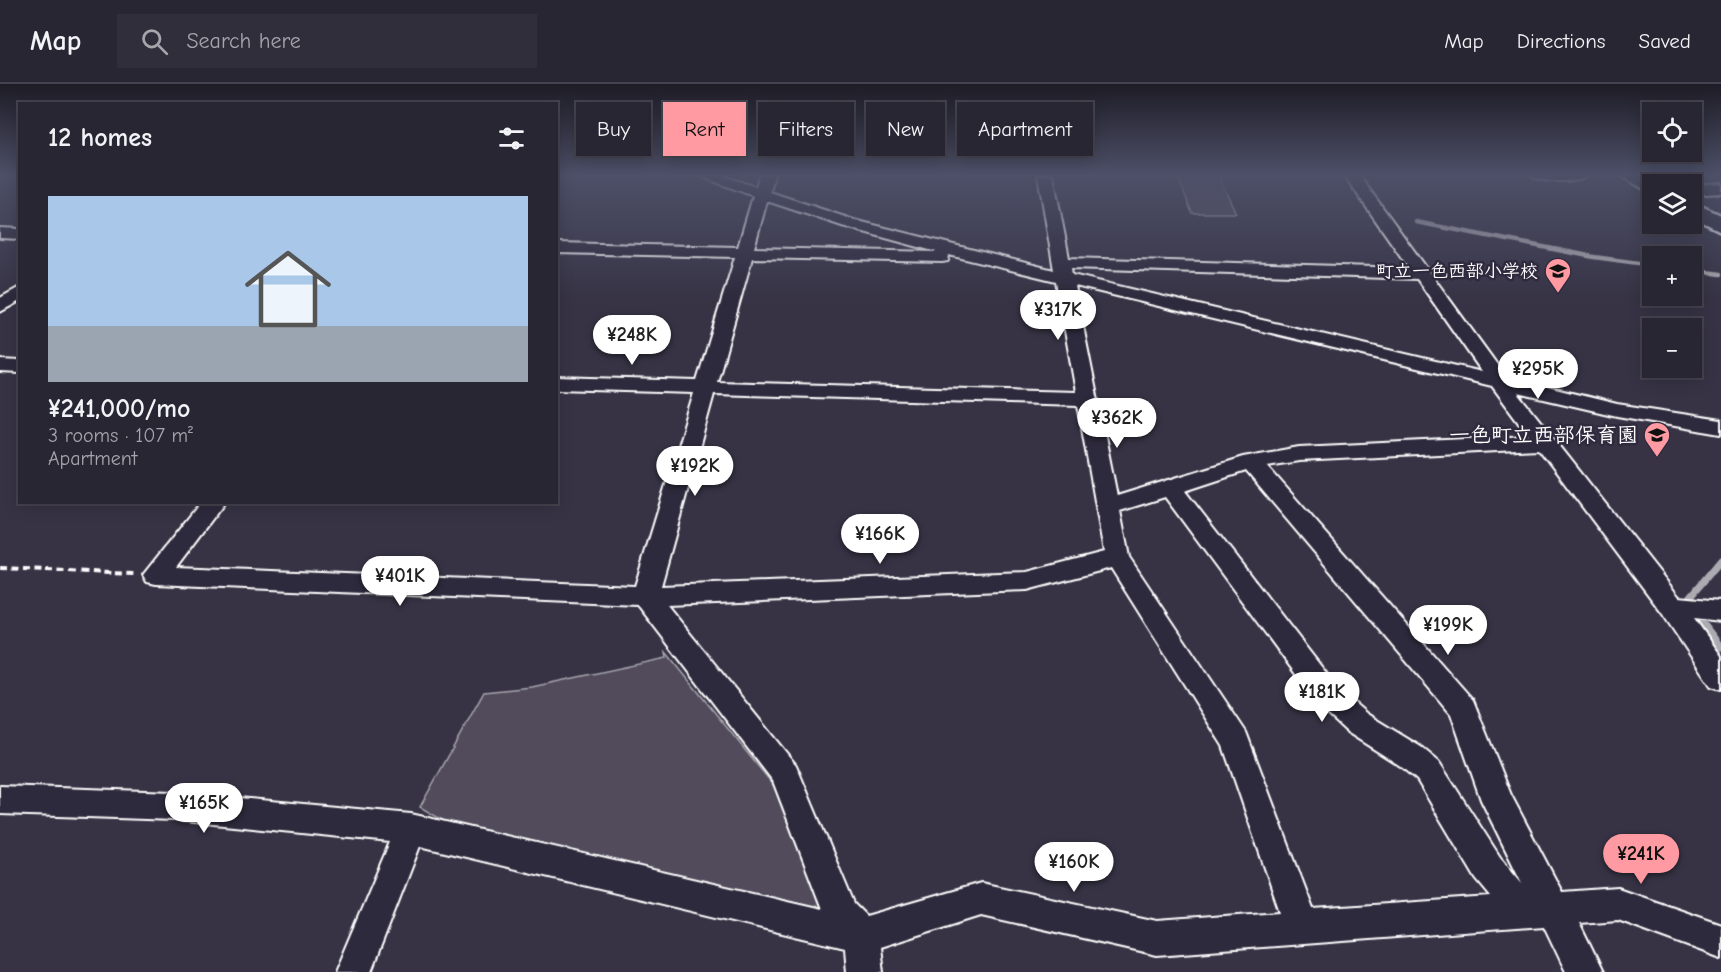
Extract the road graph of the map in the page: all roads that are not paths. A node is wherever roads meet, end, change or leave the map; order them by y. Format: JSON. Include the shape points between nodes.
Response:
{"nodes":[{"id":1,"x":756,"y":216,"type":"edge"},
{"id":2,"x":828,"y":216,"type":"edge"},
{"id":3,"x":1053,"y":216,"type":"edge"},
{"id":4,"x":1379,"y":216,"type":"edge"},
{"id":5,"x":1707,"y":216,"type":"edge"},
{"id":6,"x":1721,"y":224,"type":"edge"},
{"id":7,"x":0,"y":233,"type":"edge"},
{"id":8,"x":18,"y":234,"type":"edge"},
{"id":9,"x":558,"y":248,"type":"edge"},
{"id":10,"x":746,"y":254,"type":"junction"},
{"id":11,"x":980,"y":258,"type":"junction"},
{"id":12,"x":1064,"y":270,"type":"junction"},
{"id":13,"x":1419,"y":273,"type":"junction"},
{"id":14,"x":18,"y":294,"type":"edge"},
{"id":15,"x":0,"y":307,"type":"edge"},
{"id":16,"x":0,"y":366,"type":"edge"},
{"id":17,"x":18,"y":367,"type":"edge"},
{"id":18,"x":1500,"y":382,"type":"junction"},
{"id":19,"x":558,"y":383,"type":"edge"},
{"id":20,"x":705,"y":388,"type":"junction"},
{"id":21,"x":1086,"y":399,"type":"junction"},
{"id":22,"x":1721,"y":427,"type":"edge"},
{"id":23,"x":1547,"y":442,"type":"junction"},
{"id":24,"x":1251,"y":462,"type":"junction"},
{"id":25,"x":1170,"y":487,"type":"junction"},
{"id":26,"x":212,"y":504,"type":"edge"},
{"id":27,"x":1108,"y":507,"type":"junction"},
{"id":28,"x":1117,"y":558,"type":"junction"},
{"id":29,"x":645,"y":596,"type":"junction"},
{"id":30,"x":1671,"y":606,"type":"junction"},
{"id":31,"x":1721,"y":611,"type":"edge"},
{"id":32,"x":1721,"y":678,"type":"edge"},
{"id":33,"x":0,"y":800,"type":"edge"},
{"id":34,"x":411,"y":829,"type":"junction"},
{"id":35,"x":1537,"y":911,"type":"junction"},
{"id":36,"x":1302,"y":926,"type":"junction"},
{"id":37,"x":861,"y":935,"type":"junction"},
{"id":38,"x":1721,"y":941,"type":"edge"},
{"id":39,"x":354,"y":972,"type":"edge"},
{"id":40,"x":865,"y":972,"type":"edge"},
{"id":41,"x":1585,"y":972,"type":"edge"}],
"edges":[{"from":1,"to":10,"type":"street"},
{"from":2,"to":11,"type":"street"},
{"from":3,"to":12,"type":"street"},
{"from":4,"to":13,"type":"street"},
{"from":5,"to":6,"type":"highway"},
{"from":7,"to":8,"type":"street"},
{"from":9,"to":10,"type":"street"},
{"from":10,"to":11,"type":"street"},
{"from":10,"to":20,"type":"street"},
{"from":11,"to":12,"type":"street"},
{"from":12,"to":13,"type":"street"},
{"from":12,"to":18,"type":"street"},
{"from":12,"to":21,"type":"street"},
{"from":13,"to":18,"type":"street"},
{"from":14,"to":15,"type":"street"},
{"from":16,"to":17,"type":"street"},
{"from":18,"to":22,"type":"street","via":[[1617,410]]},
{"from":18,"to":23,"type":"street"},
{"from":19,"to":20,"type":"street"},
{"from":20,"to":21,"type":"street"},
{"from":20,"to":29,"type":"street"},
{"from":21,"to":27,"type":"street"},
{"from":23,"to":24,"type":"street","via":[[1299,454]]},
{"from":23,"to":30,"type":"street"},
{"from":24,"to":25,"type":"street"},
{"from":24,"to":35,"type":"street","via":[[1463,708]]},
{"from":25,"to":27,"type":"street"},
{"from":25,"to":35,"type":"street","via":[[1330,699],[1357,723],[1428,771],[1488,868]]},
{"from":26,"to":29,"type":"street","via":[[156,575]]},
{"from":27,"to":28,"type":"street"},
{"from":28,"to":29,"type":"street","via":[[1027,581]]},
{"from":28,"to":36,"type":"street","via":[[1236,741]]},
{"from":29,"to":37,"type":"street","via":[[785,774],[842,916]]},
{"from":30,"to":31,"type":"street"},
{"from":30,"to":32,"type":"street"},
{"from":33,"to":34,"type":"street","via":[[174,806]]},
{"from":34,"to":37,"type":"street"},
{"from":34,"to":39,"type":"street"},
{"from":35,"to":36,"type":"street"},
{"from":35,"to":38,"type":"street","via":[[1618,904]]},
{"from":35,"to":41,"type":"street"},
{"from":36,"to":37,"type":"street","via":[[1157,938],[981,899]]},
{"from":37,"to":40,"type":"street"}]}
